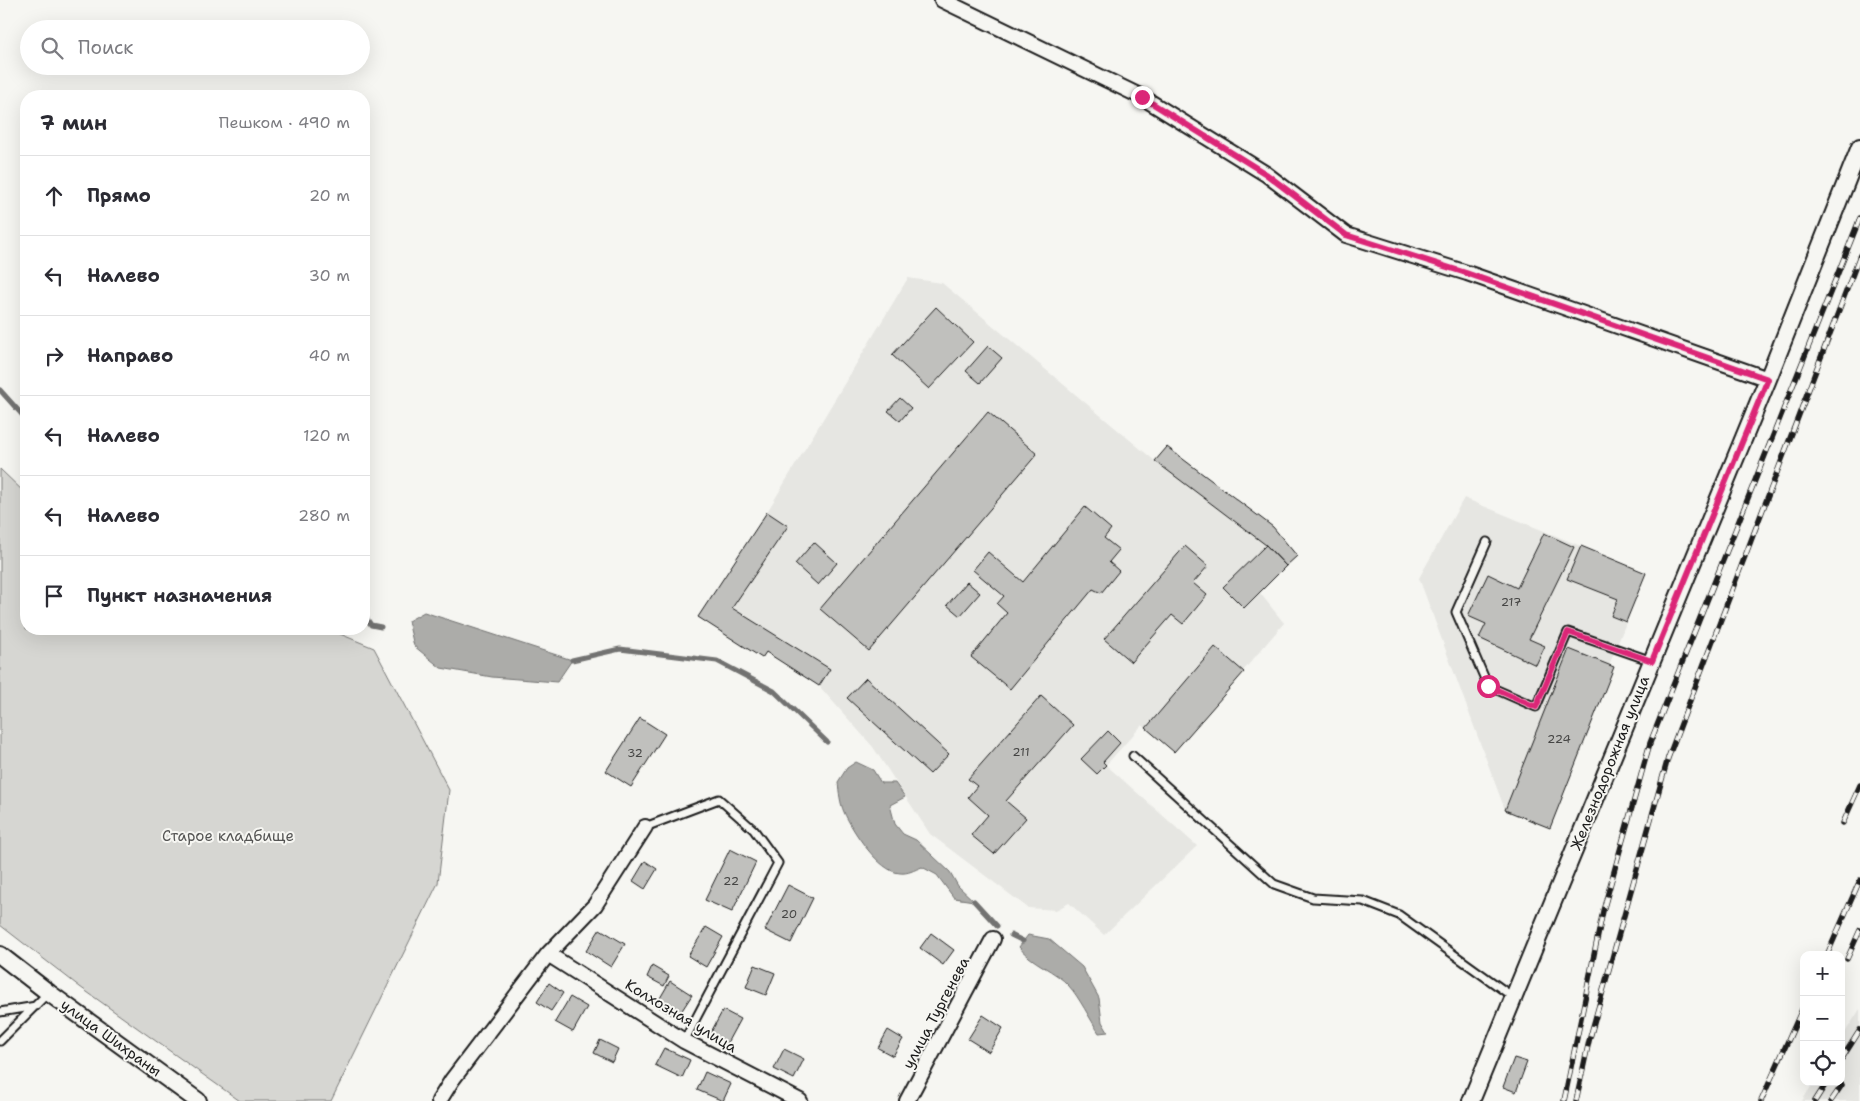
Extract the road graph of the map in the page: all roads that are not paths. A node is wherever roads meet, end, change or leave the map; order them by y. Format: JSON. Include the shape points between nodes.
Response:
{"nodes":[{"id":1,"x":942,"y":0,"type":"edge"},
{"id":2,"x":1860,"y":147,"type":"edge"},
{"id":3,"x":1768,"y":379,"type":"junction"},
{"id":4,"x":1487,"y":542,"type":"dead end"},
{"id":5,"x":1652,"y":661,"type":"junction"},
{"id":6,"x":1133,"y":756,"type":"dead end"},
{"id":7,"x":645,"y":827,"type":"joint"},
{"id":8,"x":993,"y":939,"type":"dead end"},
{"id":9,"x":548,"y":954,"type":"junction"},
{"id":10,"x":0,"y":955,"type":"edge"},
{"id":11,"x":49,"y":993,"type":"junction"},
{"id":12,"x":1514,"y":997,"type":"junction"},
{"id":13,"x":36,"y":1006,"type":"junction"},
{"id":14,"x":0,"y":1012,"type":"edge"},
{"id":15,"x":684,"y":1040,"type":"junction"},
{"id":16,"x":0,"y":1041,"type":"edge"},
{"id":17,"x":198,"y":1101,"type":"edge"},
{"id":18,"x":439,"y":1101,"type":"edge"},
{"id":19,"x":800,"y":1101,"type":"edge"},
{"id":20,"x":907,"y":1101,"type":"edge"},
{"id":21,"x":1471,"y":1101,"type":"edge"}],
"edges":[{"from":1,"to":3,"type":"street","via":[[1142,97],[1266,174],[1346,235],[1466,273]]},
{"from":2,"to":3,"type":"street","name":"Железнодорожная улица"},
{"from":3,"to":5,"type":"street","name":"Железнодорожная улица"},
{"from":4,"to":5,"type":"lane","via":[[1456,612],[1488,686],[1536,707],[1568,632]]},
{"from":5,"to":12,"type":"street","name":"Железнодорожная улица"},
{"from":6,"to":12,"type":"lane","via":[[1274,884],[1313,898],[1363,901],[1399,915]]},
{"from":7,"to":9,"type":"street","via":[[594,905]]},
{"from":7,"to":15,"type":"lane","via":[[719,799],[754,830],[778,863]]},
{"from":8,"to":20,"type":"street","name":"улица Тургенева"},
{"from":9,"to":15,"type":"street","name":"Колхозная улица"},
{"from":9,"to":18,"type":"street"},
{"from":10,"to":11,"type":"street","name":"улица Шихраны"},
{"from":11,"to":13,"type":"lane"},
{"from":11,"to":17,"type":"street","name":"улица Шихраны"},
{"from":12,"to":21,"type":"street","name":"Железнодорожная улица"},
{"from":13,"to":14,"type":"lane"},
{"from":13,"to":16,"type":"lane"},
{"from":15,"to":19,"type":"street","name":"Колхозная улица"}]}
